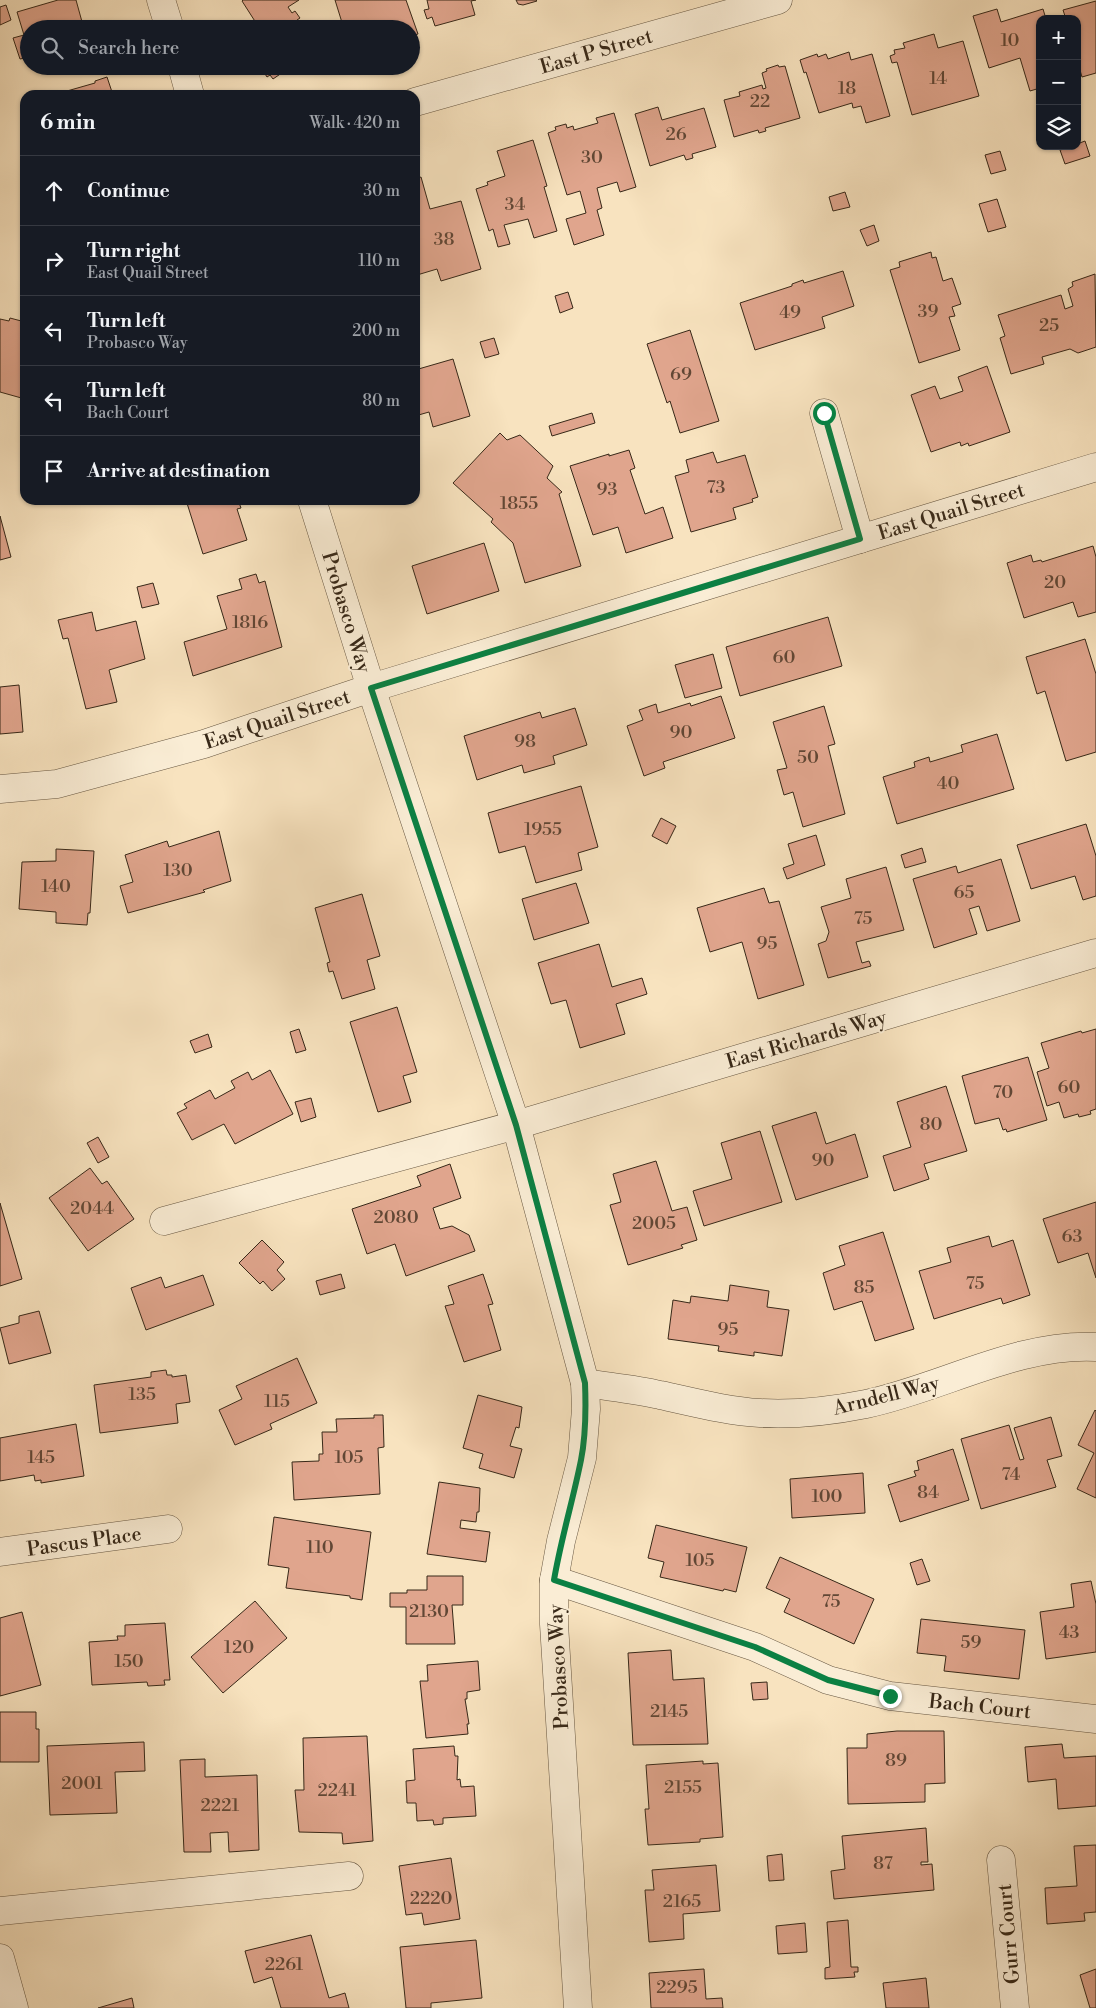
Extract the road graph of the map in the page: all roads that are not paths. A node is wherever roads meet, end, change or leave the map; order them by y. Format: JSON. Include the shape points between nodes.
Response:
{"nodes":[{"id":1,"x":161,"y":0,"type":"edge"},
{"id":2,"x":778,"y":0,"type":"edge"},
{"id":3,"x":167,"y":20,"type":"edge"},
{"id":4,"x":184,"y":75,"type":"edge"},
{"id":5,"x":189,"y":90,"type":"edge"},
{"id":6,"x":420,"y":101,"type":"edge"},
{"id":7,"x":824,"y":413,"type":"dead end"},
{"id":8,"x":1096,"y":467,"type":"edge"},
{"id":9,"x":314,"y":505,"type":"edge"},
{"id":10,"x":860,"y":539,"type":"junction"},
{"id":11,"x":371,"y":688,"type":"junction"},
{"id":12,"x":0,"y":789,"type":"edge"},
{"id":13,"x":1096,"y":953,"type":"edge"},
{"id":14,"x":516,"y":1125,"type":"junction"},
{"id":15,"x":164,"y":1221,"type":"dead end"},
{"id":16,"x":1096,"y":1347,"type":"edge"},
{"id":17,"x":585,"y":1383,"type":"junction"},
{"id":18,"x":168,"y":1529,"type":"dead end"},
{"id":19,"x":0,"y":1552,"type":"edge"},
{"id":20,"x":554,"y":1580,"type":"junction"},
{"id":21,"x":1096,"y":1719,"type":"edge"},
{"id":22,"x":1001,"y":1860,"type":"dead end"},
{"id":23,"x":349,"y":1876,"type":"dead end"},
{"id":24,"x":0,"y":1911,"type":"edge"},
{"id":25,"x":0,"y":1958,"type":"edge"},
{"id":26,"x":14,"y":2008,"type":"edge"},
{"id":27,"x":578,"y":2008,"type":"edge"},
{"id":28,"x":1015,"y":2008,"type":"edge"}],
"edges":[{"from":1,"to":3,"type":"street"},
{"from":2,"to":6,"type":"street","name":"East P Street"},
{"from":4,"to":5,"type":"street"},
{"from":7,"to":10,"type":"street"},
{"from":8,"to":10,"type":"street","name":"East Quail Street"},
{"from":9,"to":11,"type":"street","name":"Probasco Way"},
{"from":10,"to":11,"type":"street","name":"East Quail Street"},
{"from":11,"to":12,"type":"street","name":"East Quail Street","via":[[204,744],[102,773],[57,784]]},
{"from":11,"to":14,"type":"street","name":"Probasco Way"},
{"from":13,"to":14,"type":"street","name":"East Richards Way"},
{"from":14,"to":15,"type":"street","name":"East Richards Way"},
{"from":14,"to":17,"type":"street","name":"Probasco Way"},
{"from":16,"to":17,"type":"street","name":"Arndell Way","via":[[1072,1346],[1036,1352],[867,1404],[814,1412],[761,1413],[712,1407]]},
{"from":17,"to":20,"type":"street","name":"Probasco Way","via":[[582,1458]]},
{"from":18,"to":19,"type":"street","name":"Pascus Place"},
{"from":20,"to":21,"type":"street","name":"Bach Court","via":[[755,1647],[828,1680],[890,1696]]},
{"from":20,"to":27,"type":"street","name":"Probasco Way"},
{"from":22,"to":28,"type":"street","name":"Gurr Court"},
{"from":23,"to":24,"type":"street"},
{"from":25,"to":26,"type":"street"}]}
